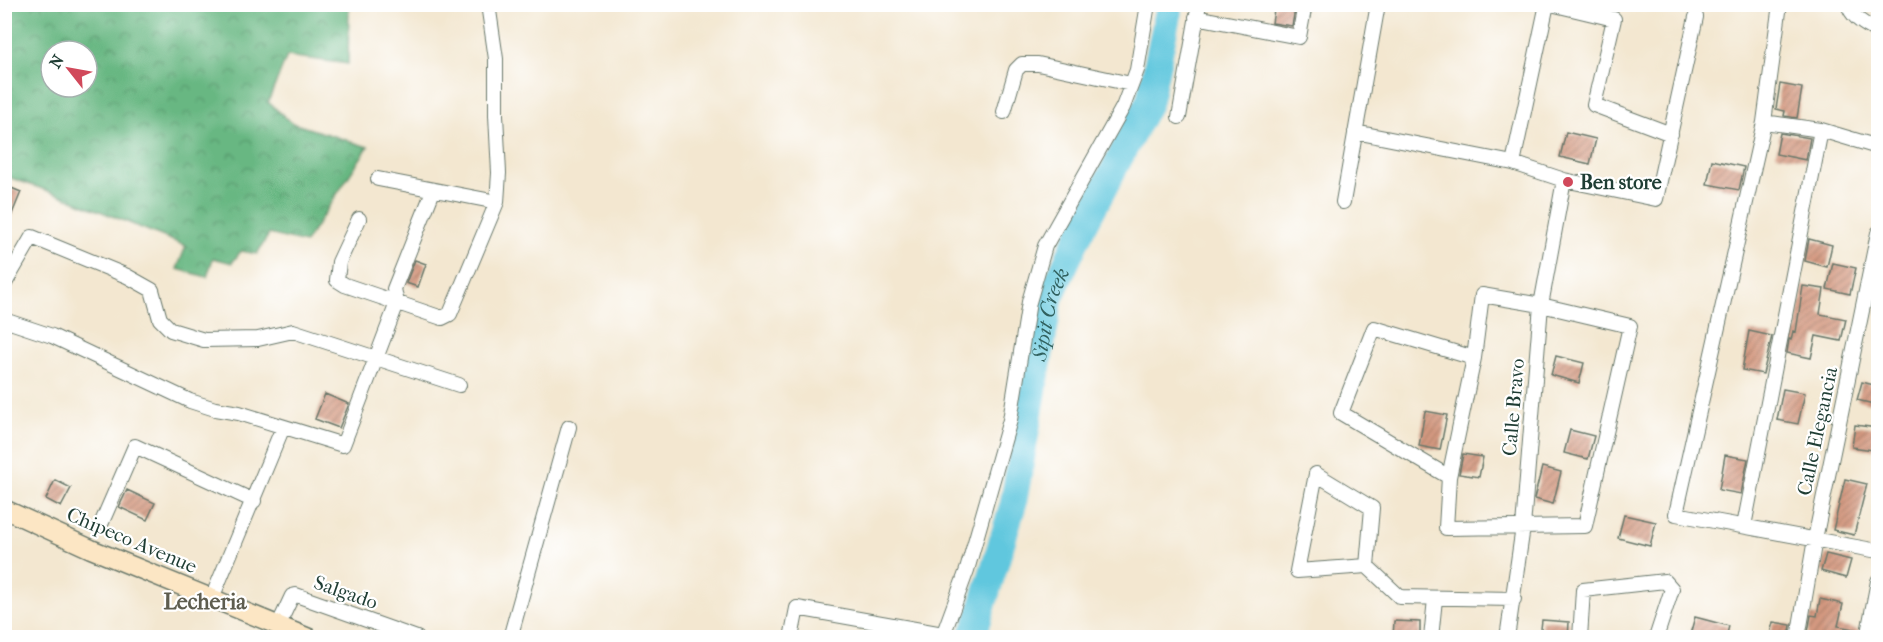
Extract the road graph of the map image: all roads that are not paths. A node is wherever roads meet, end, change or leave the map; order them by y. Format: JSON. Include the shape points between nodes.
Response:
{"nodes":[{"id":1,"x":488,"y":4,"type":"edge"},
{"id":2,"x":1149,"y":4,"type":"edge"},
{"id":3,"x":1305,"y":4,"type":"edge"},
{"id":4,"x":1378,"y":4,"type":"edge"},
{"id":5,"x":1549,"y":4,"type":"edge"},
{"id":6,"x":1780,"y":4,"type":"edge"},
{"id":7,"x":1848,"y":4,"type":"edge"},
{"id":8,"x":1198,"y":11,"type":"edge"},
{"id":9,"x":1696,"y":17,"type":"dead end"},
{"id":10,"x":1878,"y":32,"type":"edge"},
{"id":11,"x":1131,"y":84,"type":"junction"},
{"id":12,"x":1004,"y":112,"type":"dead end"},
{"id":13,"x":1179,"y":117,"type":"dead end"},
{"id":14,"x":1764,"y":122,"type":"junction"},
{"id":15,"x":1821,"y":130,"type":"junction"},
{"id":16,"x":1356,"y":132,"type":"junction"},
{"id":17,"x":1671,"y":134,"type":"junction"},
{"id":18,"x":1878,"y":147,"type":"edge"},
{"id":19,"x":1513,"y":163,"type":"junction"},
{"id":20,"x":378,"y":179,"type":"dead end"},
{"id":21,"x":1564,"y":180,"type":"junction"},
{"id":22,"x":433,"y":191,"type":"junction"},
{"id":23,"x":496,"y":202,"type":"junction"},
{"id":24,"x":1343,"y":202,"type":"dead end"},
{"id":25,"x":359,"y":219,"type":"dead end"},
{"id":26,"x":1878,"y":233,"type":"edge"},
{"id":27,"x":4,"y":285,"type":"edge"},
{"id":28,"x":397,"y":303,"type":"junction"},
{"id":29,"x":1541,"y":305,"type":"junction"},
{"id":30,"x":4,"y":320,"type":"edge"},
{"id":31,"x":1474,"y":358,"type":"junction"},
{"id":32,"x":375,"y":359,"type":"junction"},
{"id":33,"x":459,"y":385,"type":"dead end"},
{"id":34,"x":569,"y":427,"type":"dead end"},
{"id":35,"x":284,"y":428,"type":"junction"},
{"id":36,"x":1449,"y":477,"type":"junction"},
{"id":37,"x":254,"y":501,"type":"junction"},
{"id":38,"x":4,"y":509,"type":"edge"},
{"id":39,"x":102,"y":522,"type":"dead end"},
{"id":40,"x":1744,"y":526,"type":"junction"},
{"id":41,"x":1523,"y":527,"type":"junction"},
{"id":42,"x":1815,"y":539,"type":"junction"},
{"id":43,"x":1878,"y":551,"type":"edge"},
{"id":44,"x":1367,"y":566,"type":"junction"},
{"id":45,"x":1878,"y":581,"type":"edge"},
{"id":46,"x":212,"y":598,"type":"junction"},
{"id":47,"x":1514,"y":598,"type":"junction"},
{"id":48,"x":1436,"y":599,"type":"junction"},
{"id":49,"x":278,"y":626,"type":"junction"},
{"id":50,"x":942,"y":636,"type":"edge"},
{"id":51,"x":309,"y":638,"type":"edge"},
{"id":52,"x":417,"y":638,"type":"edge"},
{"id":53,"x":510,"y":638,"type":"edge"},
{"id":54,"x":791,"y":638,"type":"edge"},
{"id":55,"x":1431,"y":638,"type":"edge"},
{"id":56,"x":1506,"y":638,"type":"edge"},
{"id":57,"x":1580,"y":638,"type":"edge"},
{"id":58,"x":1656,"y":638,"type":"edge"},
{"id":59,"x":1798,"y":638,"type":"edge"},
{"id":60,"x":1867,"y":638,"type":"edge"}],
"edges":[{"from":1,"to":23,"type":"street","via":[[496,59]]},
{"from":2,"to":11,"type":"street"},
{"from":3,"to":8,"type":"street","via":[[1299,37]]},
{"from":4,"to":16,"type":"street"},
{"from":5,"to":17,"type":"street","via":[[1614,19],[1594,105]]},
{"from":5,"to":19,"type":"street"},
{"from":6,"to":14,"type":"street"},
{"from":7,"to":10,"type":"street","via":[[1857,19]]},
{"from":8,"to":13,"type":"street"},
{"from":9,"to":17,"type":"street"},
{"from":11,"to":12,"type":"street","via":[[1022,64],[1016,70]]},
{"from":11,"to":50,"type":"street","via":[[1123,107],[1045,246],[1029,302],[1010,420],[966,570]]},
{"from":14,"to":15,"type":"street"},
{"from":14,"to":40,"type":"street","via":[[1676,514]]},
{"from":15,"to":18,"type":"street"},
{"from":15,"to":40,"type":"street"},
{"from":16,"to":19,"type":"street"},
{"from":16,"to":24,"type":"street"},
{"from":17,"to":21,"type":"street","via":[[1656,199]]},
{"from":19,"to":21,"type":"street"},
{"from":20,"to":22,"type":"street"},
{"from":21,"to":29,"type":"street","name":"Calle Bravo"},
{"from":22,"to":23,"type":"street"},
{"from":22,"to":28,"type":"street","via":[[394,289]]},
{"from":23,"to":28,"type":"street","via":[[450,314],[442,318]]},
{"from":25,"to":28,"type":"street","via":[[339,262],[337,280]]},
{"from":26,"to":42,"type":"street","name":"Calle Elegancia"},
{"from":27,"to":32,"type":"street","via":[[32,237],[152,290],[160,319],[171,330],[204,340],[258,339],[293,331]]},
{"from":28,"to":32,"type":"street"},
{"from":29,"to":31,"type":"street","via":[[1482,295]]},
{"from":29,"to":41,"type":"street","name":"Calle Bravo"},
{"from":29,"to":41,"type":"street","via":[[1630,326],[1585,526]]},
{"from":30,"to":35,"type":"street","via":[[52,336],[190,401]]},
{"from":31,"to":36,"type":"street"},
{"from":31,"to":36,"type":"street","via":[[1374,328],[1341,413]]},
{"from":32,"to":33,"type":"street"},
{"from":32,"to":35,"type":"street","via":[[343,445]]},
{"from":34,"to":53,"type":"street"},
{"from":35,"to":37,"type":"street"},
{"from":36,"to":41,"type":"street","via":[[1446,528]]},
{"from":37,"to":39,"type":"street","via":[[135,446]]},
{"from":37,"to":46,"type":"street"},
{"from":38,"to":46,"type":"main road","name":"Chipeco Avenue"},
{"from":40,"to":42,"type":"street"},
{"from":41,"to":47,"type":"street","name":"Calle Bravo"},
{"from":42,"to":43,"type":"street"},
{"from":42,"to":59,"type":"street","name":"Calle Elegancia"},
{"from":44,"to":44,"type":"street","via":[[1372,508],[1316,474],[1298,571]]},
{"from":44,"to":48,"type":"street","via":[[1400,597]]},
{"from":45,"to":60,"type":"street"},
{"from":46,"to":49,"type":"main road","name":"Chipeco Avenue"},
{"from":47,"to":48,"type":"street"},
{"from":47,"to":56,"type":"street","name":"Calle Bravo"},
{"from":48,"to":55,"type":"street"},
{"from":49,"to":51,"type":"main road","name":"Chipeco Avenue"},
{"from":49,"to":52,"type":"street","name":"Salgado","via":[[296,595]]},
{"from":50,"to":54,"type":"street","via":[[797,608]]},
{"from":57,"to":58,"type":"street","via":[[1583,590],[1665,581],[1672,589]]}]}
